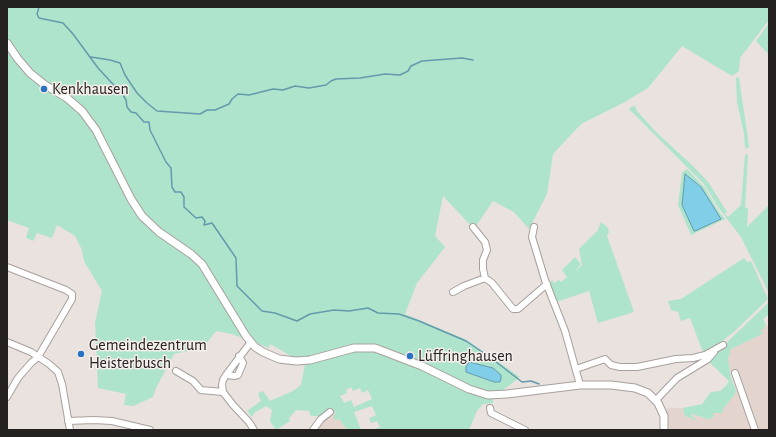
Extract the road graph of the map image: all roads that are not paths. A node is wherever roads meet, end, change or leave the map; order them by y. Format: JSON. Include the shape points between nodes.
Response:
{"nodes":[{"id":1,"x":7,"y":43,"type":"edge"},
{"id":2,"x":473,"y":227,"type":"dead end"},
{"id":3,"x":534,"y":227,"type":"dead end"},
{"id":4,"x":7,"y":267,"type":"edge"},
{"id":5,"x":485,"y":278,"type":"junction"},
{"id":6,"x":547,"y":284,"type":"junction"},
{"id":7,"x":453,"y":292,"type":"dead end"},
{"id":8,"x":7,"y":342,"type":"edge"},
{"id":9,"x":251,"y":342,"type":"junction"},
{"id":10,"x":723,"y":345,"type":"dead end"},
{"id":11,"x":717,"y":350,"type":"junction"},
{"id":12,"x":239,"y":356,"type":"junction"},
{"id":13,"x":38,"y":357,"type":"junction"},
{"id":14,"x":693,"y":358,"type":"junction"},
{"id":15,"x":694,"y":368,"type":"junction"},
{"id":16,"x":576,"y":369,"type":"junction"},
{"id":17,"x":176,"y":371,"type":"dead end"},
{"id":18,"x":735,"y":373,"type":"dead end"},
{"id":19,"x":226,"y":375,"type":"junction"},
{"id":20,"x":580,"y":385,"type":"junction"},
{"id":21,"x":223,"y":392,"type":"junction"},
{"id":22,"x":7,"y":396,"type":"edge"},
{"id":23,"x":656,"y":400,"type":"junction"},
{"id":24,"x":490,"y":408,"type":"dead end"},
{"id":25,"x":330,"y":412,"type":"dead end"},
{"id":26,"x":68,"y":421,"type":"junction"},
{"id":27,"x":70,"y":430,"type":"edge"},
{"id":28,"x":150,"y":430,"type":"edge"},
{"id":29,"x":254,"y":430,"type":"edge"},
{"id":30,"x":313,"y":430,"type":"edge"},
{"id":31,"x":525,"y":430,"type":"edge"},
{"id":32,"x":664,"y":430,"type":"edge"},
{"id":33,"x":755,"y":430,"type":"edge"}],
"edges":[{"from":1,"to":9,"type":"main road","via":[[30,72],[71,100],[85,114],[138,210],[153,227],[202,264]]},
{"from":2,"to":5,"type":"street","via":[[485,242],[487,250],[483,260]]},
{"from":3,"to":6,"type":"street","via":[[532,237]]},
{"from":4,"to":13,"type":"street","via":[[72,294],[72,299]]},
{"from":5,"to":6,"type":"street","via":[[513,309],[518,309]]},
{"from":5,"to":7,"type":"street"},
{"from":6,"to":16,"type":"street"},
{"from":8,"to":13,"type":"street"},
{"from":9,"to":12,"type":"street"},
{"from":9,"to":20,"type":"main road","via":[[270,356],[296,362],[354,348],[375,348],[409,360],[485,394],[507,394]]},
{"from":10,"to":11,"type":"street"},
{"from":11,"to":14,"type":"street"},
{"from":11,"to":15,"type":"street"},
{"from":12,"to":19,"type":"street"},
{"from":12,"to":19,"type":"street","via":[[243,364],[238,375]]},
{"from":13,"to":22,"type":"street","via":[[18,378]]},
{"from":13,"to":26,"type":"street","via":[[58,372]]},
{"from":14,"to":15,"type":"street"},
{"from":14,"to":16,"type":"street","via":[[637,367],[611,365],[605,359]]},
{"from":15,"to":23,"type":"street","via":[[677,378]]},
{"from":16,"to":20,"type":"street"},
{"from":17,"to":21,"type":"street","via":[[193,381],[201,390]]},
{"from":18,"to":33,"type":"street"},
{"from":19,"to":21,"type":"street","via":[[222,385]]},
{"from":20,"to":23,"type":"main road","via":[[635,388],[648,393]]},
{"from":21,"to":29,"type":"street"},
{"from":23,"to":32,"type":"main road","via":[[664,416]]},
{"from":24,"to":31,"type":"street","via":[[491,413]]},
{"from":25,"to":30,"type":"street"},
{"from":26,"to":27,"type":"street"},
{"from":26,"to":28,"type":"street","via":[[112,421]]}]}
